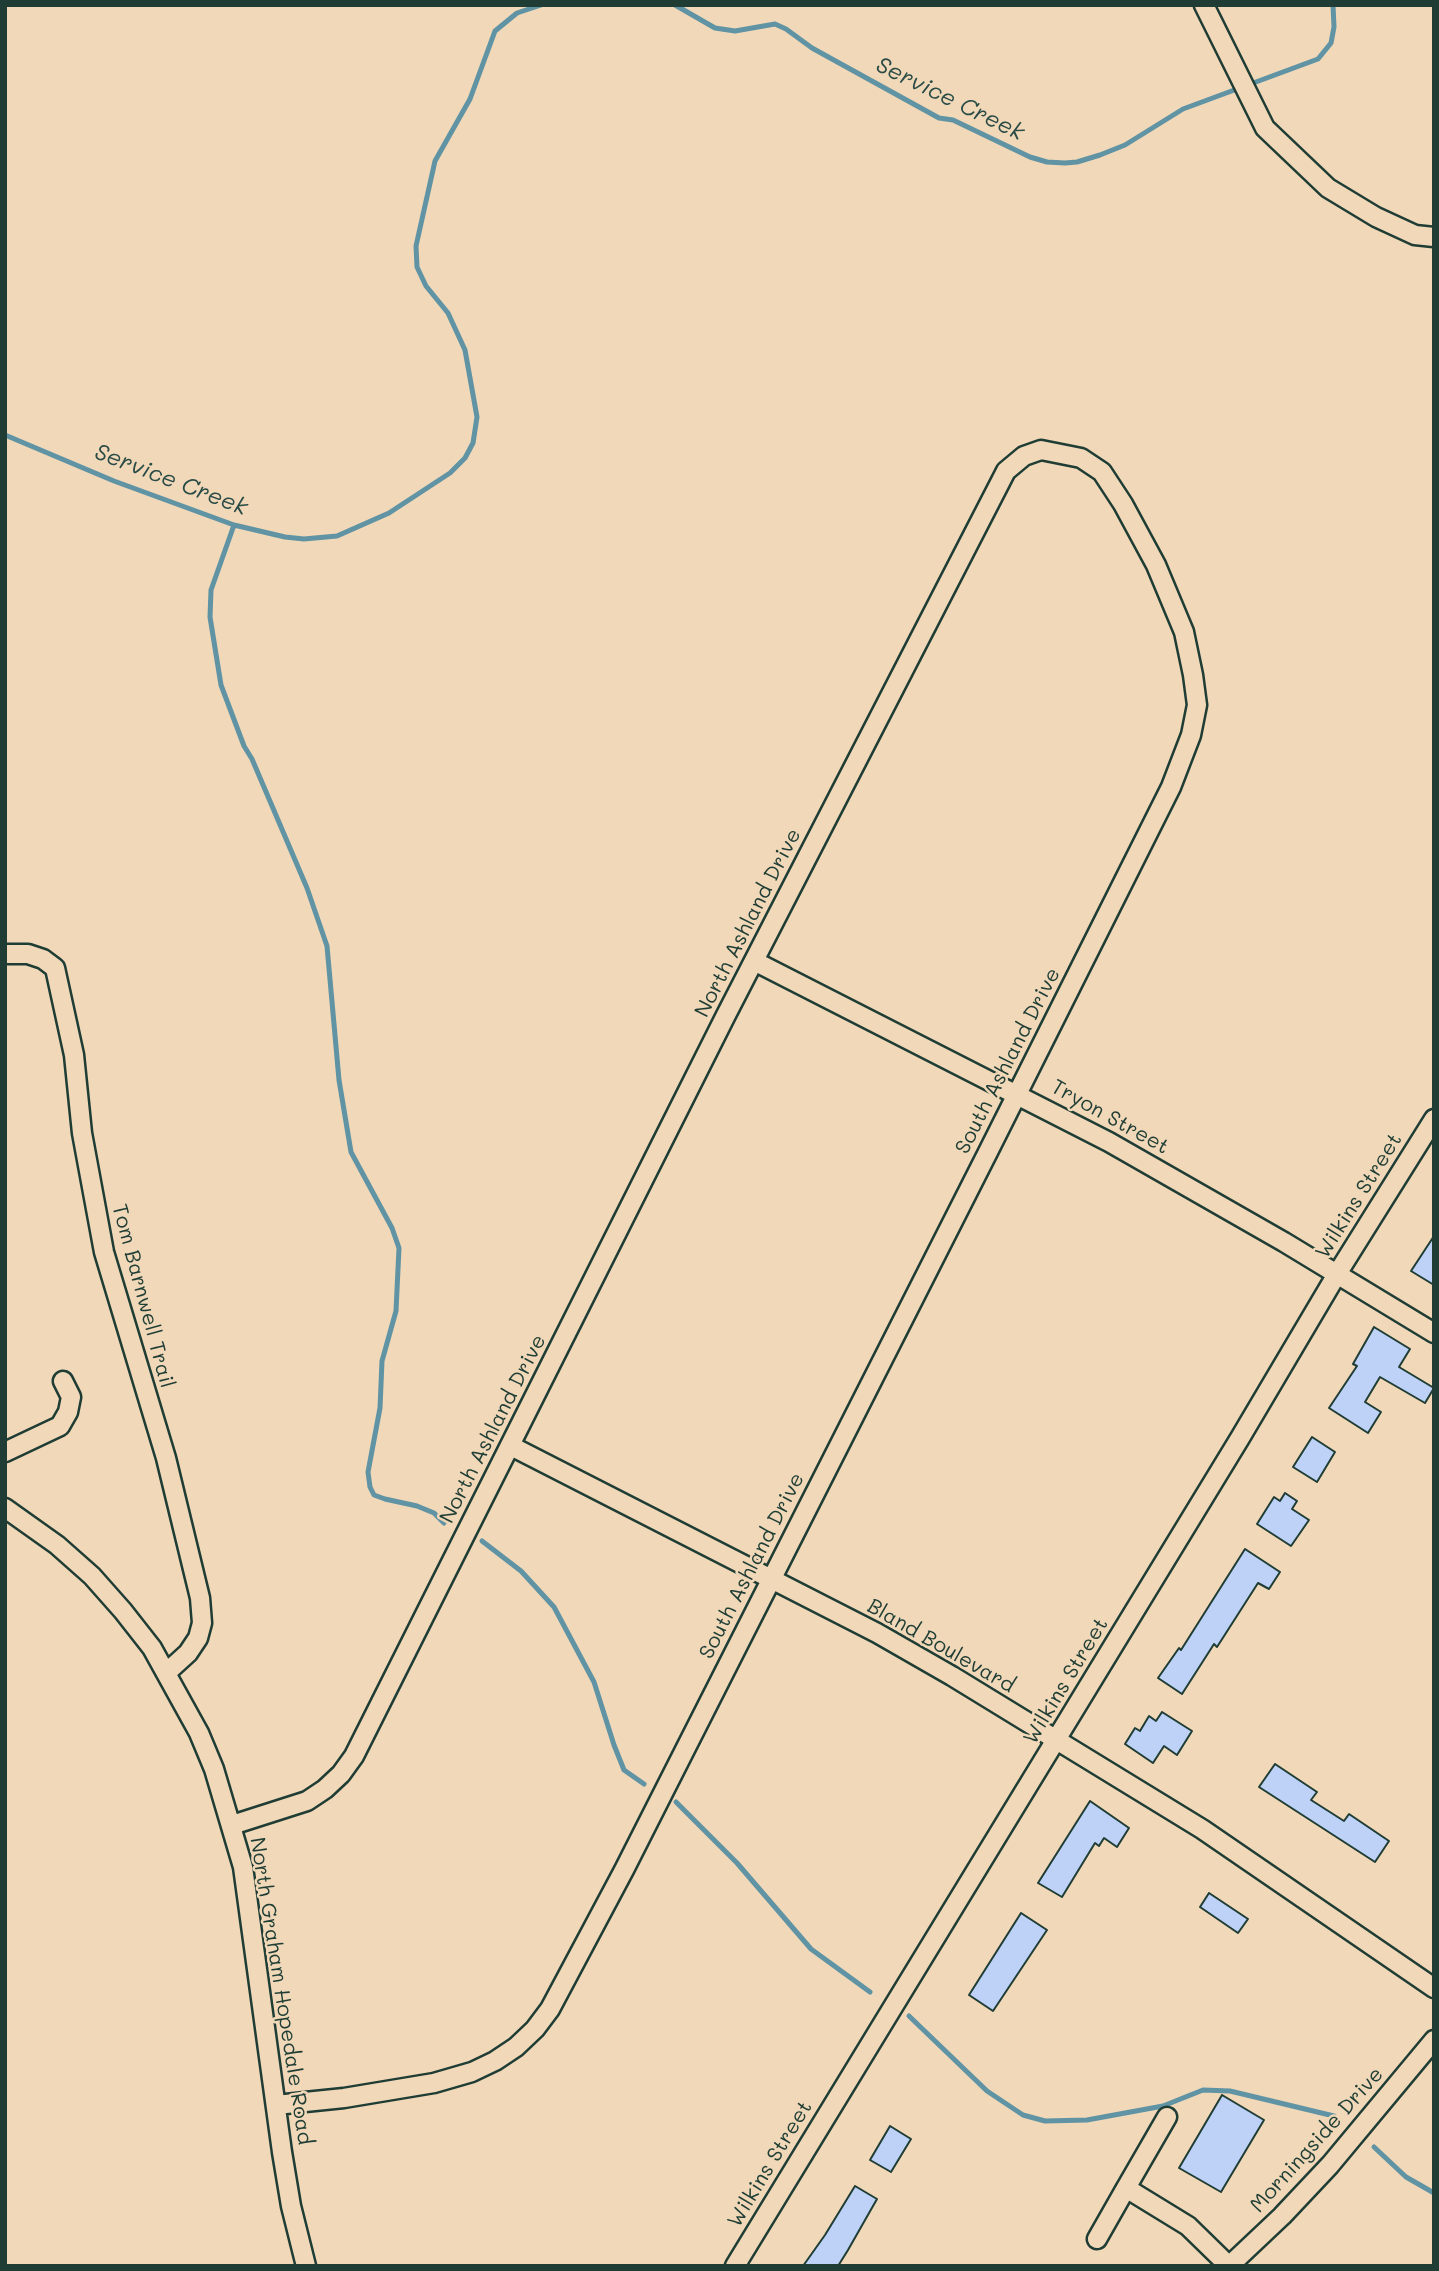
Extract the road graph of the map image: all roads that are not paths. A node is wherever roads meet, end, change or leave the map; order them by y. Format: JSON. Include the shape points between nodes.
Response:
{"nodes":[{"id":1,"x":1204,"y":5,"type":"edge"},
{"id":2,"x":1434,"y":237,"type":"edge"},
{"id":3,"x":1127,"y":874,"type":"joint"},
{"id":4,"x":5,"y":954,"type":"edge"},
{"id":5,"x":754,"y":961,"type":"junction"},
{"id":6,"x":1017,"y":1093,"type":"junction"},
{"id":7,"x":1434,"y":1119,"type":"edge"},
{"id":8,"x":1337,"y":1274,"type":"junction"},
{"id":9,"x":1434,"y":1333,"type":"edge"},
{"id":10,"x":63,"y":1381,"type":"dead end"},
{"id":11,"x":511,"y":1446,"type":"junction"},
{"id":12,"x":5,"y":1452,"type":"edge"},
{"id":13,"x":5,"y":1508,"type":"edge"},
{"id":14,"x":771,"y":1579,"type":"junction"},
{"id":15,"x":166,"y":1673,"type":"junction"},
{"id":16,"x":1055,"y":1741,"type":"junction"},
{"id":17,"x":232,"y":1825,"type":"junction"},
{"id":18,"x":1434,"y":1988,"type":"edge"},
{"id":19,"x":1434,"y":2040,"type":"edge"},
{"id":20,"x":276,"y":2105,"type":"junction"},
{"id":21,"x":1167,"y":2117,"type":"dead end"},
{"id":22,"x":1126,"y":2188,"type":"junction"},
{"id":23,"x":1097,"y":2239,"type":"dead end"},
{"id":24,"x":1233,"y":2264,"type":"edge"},
{"id":25,"x":306,"y":2266,"type":"edge"},
{"id":26,"x":734,"y":2266,"type":"edge"}],
"edges":[{"from":1,"to":2,"type":"street","via":[[1265,128],[1328,188],[1376,217],[1415,235]]},
{"from":3,"to":5,"type":"street","name":"North Ashland Drive","via":[[1171,787],[1191,735],[1197,705],[1194,675],[1184,632],[1156,565],[1102,472],[1081,457],[1041,450],[1024,456],[1006,471]]},
{"from":3,"to":6,"type":"street","name":"South Ashland Drive"},
{"from":4,"to":15,"type":"street","name":"Tom Barnwell Trail","via":[[28,954],[55,968],[74,1055],[83,1144],[104,1252],[166,1458],[200,1598],[198,1638]]},
{"from":5,"to":6,"type":"street","name":"Tryon Street"},
{"from":5,"to":11,"type":"street","name":"North Ashland Drive"},
{"from":6,"to":8,"type":"street","name":"Tryon Street"},
{"from":6,"to":14,"type":"street","name":"South Ashland Drive"},
{"from":7,"to":8,"type":"street","name":"Wilkins Street"},
{"from":8,"to":9,"type":"street","name":"Tryon Street"},
{"from":8,"to":16,"type":"street","name":"Wilkins Street"},
{"from":10,"to":12,"type":"street","via":[[71,1397],[60,1426]]},
{"from":11,"to":14,"type":"street","name":"Bland Boulevard"},
{"from":11,"to":17,"type":"street","name":"North Ashland Drive","via":[[354,1756],[325,1789],[307,1801]]},
{"from":13,"to":15,"type":"street","name":"North Graham Hopedale Road","via":[[92,1576],[152,1648]]},
{"from":14,"to":16,"type":"street","name":"Bland Boulevard","via":[[952,1675]]},
{"from":14,"to":20,"type":"street","name":"South Ashland Drive","via":[[624,1870],[535,2029],[495,2061],[433,2084]]},
{"from":15,"to":17,"type":"street","name":"North Graham Hopedale Road","via":[[199,1733]]},
{"from":16,"to":18,"type":"street","name":"Bland Boulevard","via":[[1202,1829]]},
{"from":16,"to":26,"type":"street","name":"Wilkins Street"},
{"from":17,"to":20,"type":"street","name":"North Graham Hopedale Road","via":[[243,1867]]},
{"from":19,"to":24,"type":"street","name":"Morningside Drive","via":[[1330,2165]]},
{"from":20,"to":25,"type":"street","name":"North Graham Hopedale Road","via":[[291,2206]]},
{"from":21,"to":22,"type":"street"},
{"from":22,"to":23,"type":"street"},
{"from":22,"to":24,"type":"street","via":[[1188,2226]]}]}
